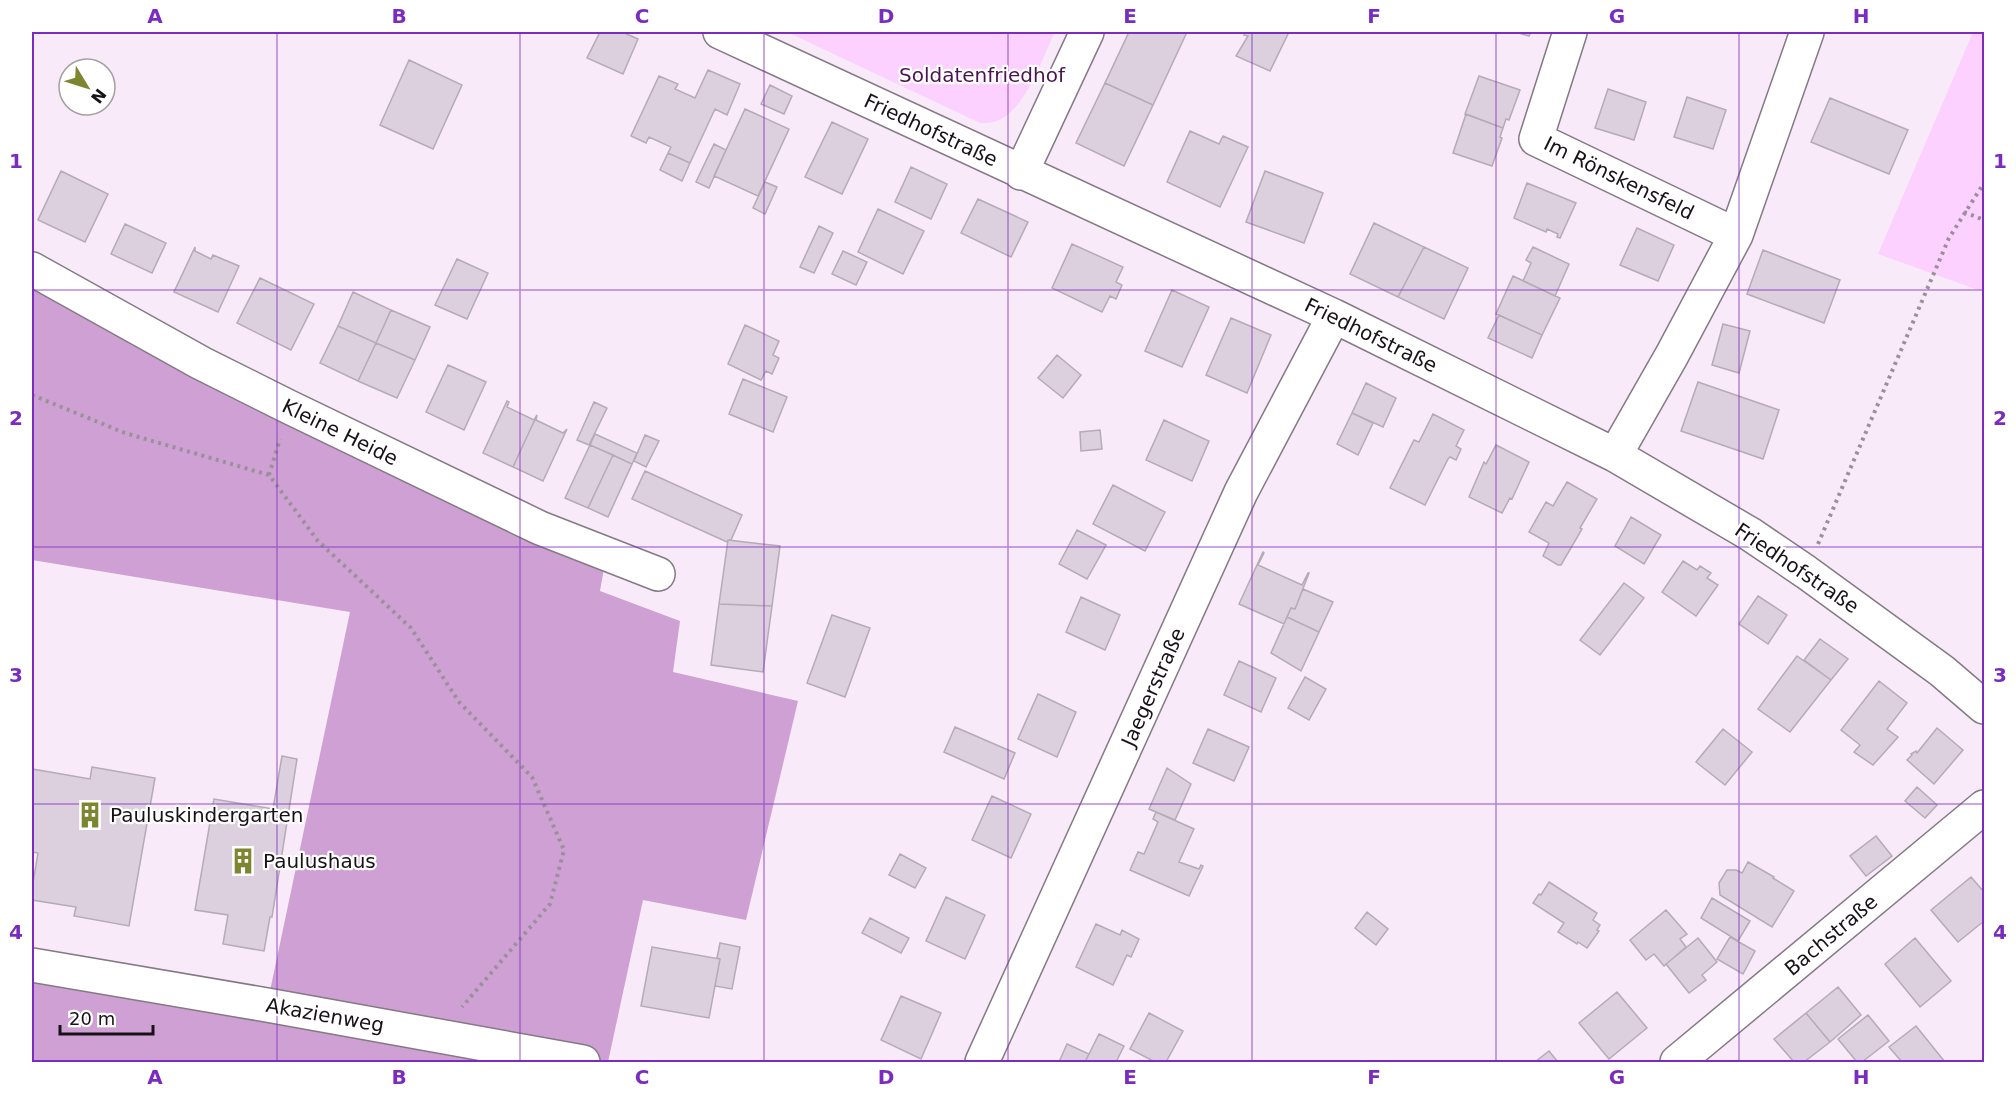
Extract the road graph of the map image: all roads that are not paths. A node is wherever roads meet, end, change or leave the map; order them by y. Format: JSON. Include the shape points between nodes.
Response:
{"nodes":[{"id":1,"x":720,"y":32,"type":"edge"},
{"id":2,"x":1087,"y":32,"type":"edge"},
{"id":3,"x":1570,"y":32,"type":"edge"},
{"id":4,"x":1807,"y":32,"type":"edge"},
{"id":5,"x":1022,"y":173,"type":"junction"},
{"id":6,"x":1736,"y":235,"type":"junction"},
{"id":7,"x":32,"y":269,"type":"edge"},
{"id":8,"x":1334,"y":316,"type":"junction"},
{"id":9,"x":1615,"y":455,"type":"junction"},
{"id":10,"x":658,"y":574,"type":"dead end"},
{"id":11,"x":1984,"y":707,"type":"edge"},
{"id":12,"x":1984,"y":807,"type":"edge"},
{"id":13,"x":32,"y":965,"type":"edge"},
{"id":14,"x":583,"y":1062,"type":"edge"},
{"id":15,"x":982,"y":1062,"type":"edge"},
{"id":16,"x":1677,"y":1062,"type":"edge"}],
"edges":[{"from":1,"to":5,"type":"street","name":"Friedhofstraße"},
{"from":2,"to":5,"type":"street"},
{"from":3,"to":6,"type":"street","name":"Im Rönskensfeld","via":[[1536,138]]},
{"from":4,"to":6,"type":"street"},
{"from":5,"to":8,"type":"street","name":"Friedhofstraße"},
{"from":6,"to":9,"type":"street"},
{"from":7,"to":10,"type":"street","name":"Kleine Heide","via":[[289,407],[540,528]]},
{"from":8,"to":9,"type":"street","name":"Friedhofstraße"},
{"from":8,"to":15,"type":"street","name":"Jaegerstraße","via":[[1241,492]]},
{"from":9,"to":11,"type":"street","name":"Friedhofstraße","via":[[1750,534],[1806,572]]},
{"from":12,"to":16,"type":"street","name":"Bachstraße"},
{"from":13,"to":14,"type":"street","name":"Akazienweg"}]}
